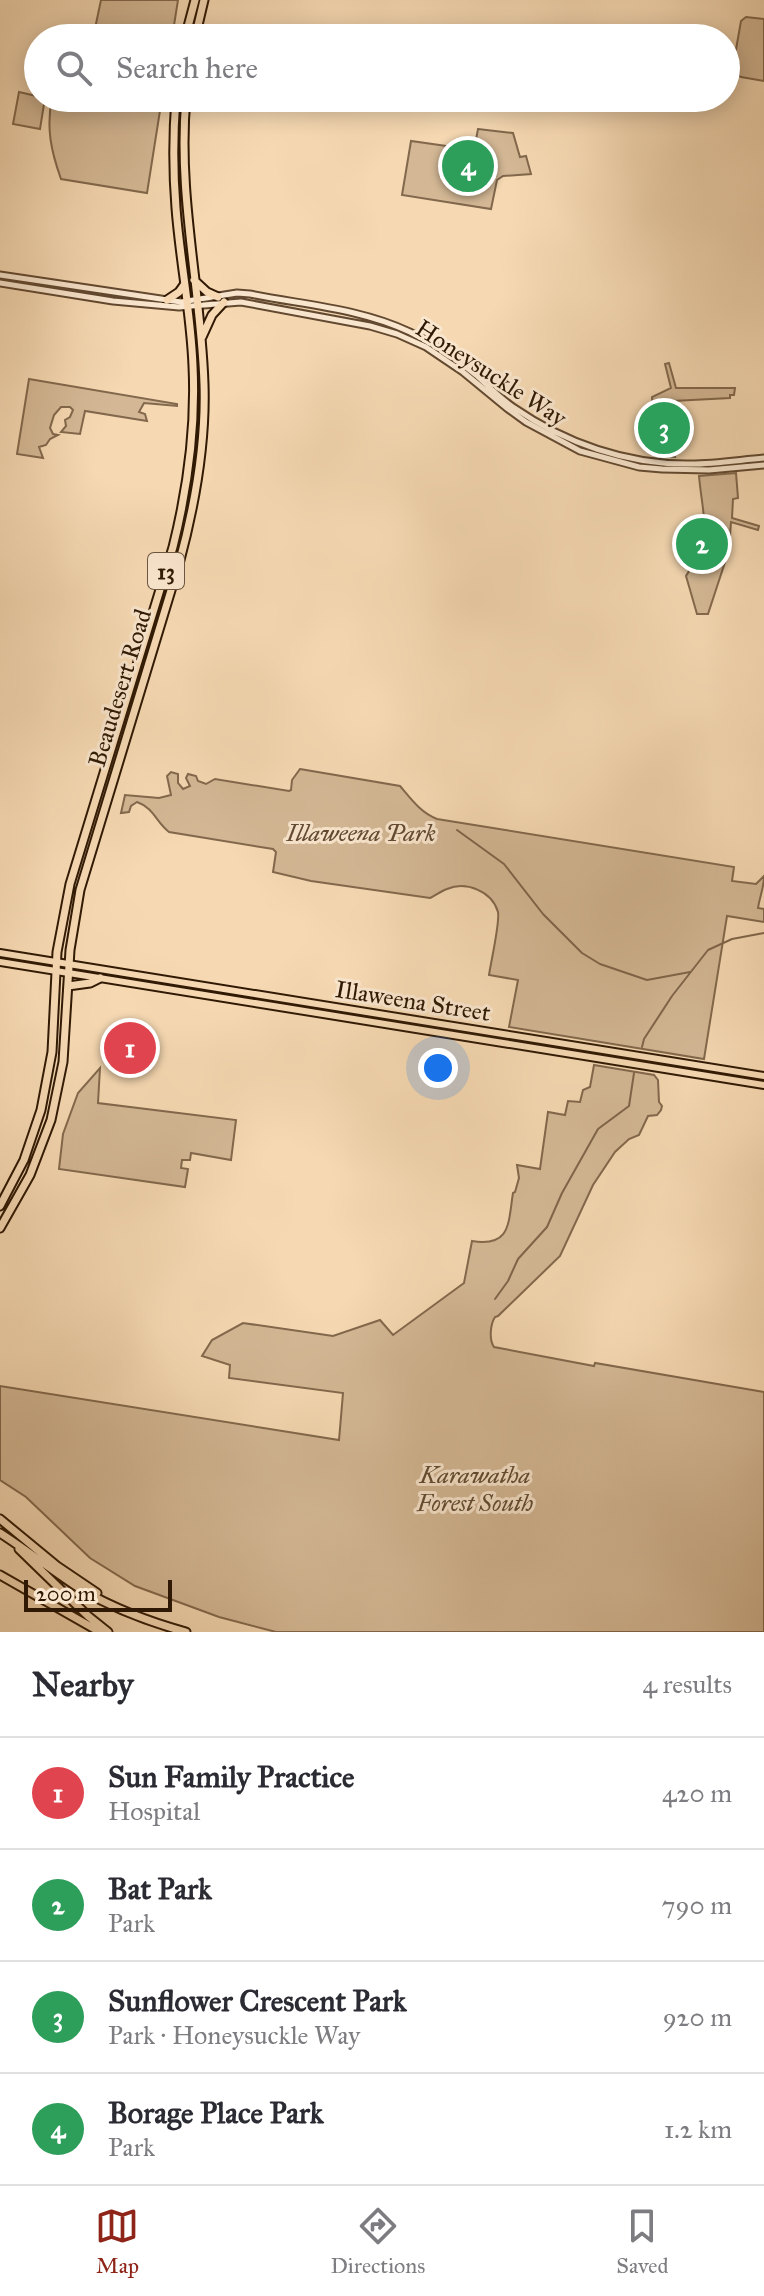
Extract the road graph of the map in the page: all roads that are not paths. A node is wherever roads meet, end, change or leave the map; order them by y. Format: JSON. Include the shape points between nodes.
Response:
{"nodes":[{"id":1,"x":195,"y":0,"type":"edge"},
{"id":2,"x":204,"y":0,"type":"edge"},
{"id":3,"x":189,"y":24,"type":"edge"},
{"id":4,"x":198,"y":24,"type":"edge"},
{"id":5,"x":175,"y":112,"type":"edge"},
{"id":6,"x":186,"y":112,"type":"edge"},
{"id":7,"x":0,"y":275,"type":"edge"},
{"id":8,"x":194,"y":280,"type":"junction"},
{"id":9,"x":0,"y":283,"type":"edge"},
{"id":10,"x":184,"y":285,"type":"junction"},
{"id":11,"x":167,"y":300,"type":"junction"},
{"id":12,"x":221,"y":300,"type":"junction"},
{"id":13,"x":187,"y":304,"type":"junction"},
{"id":14,"x":197,"y":304,"type":"junction"},
{"id":15,"x":201,"y":339,"type":"junction"},
{"id":16,"x":764,"y":458,"type":"edge"},
{"id":17,"x":764,"y":465,"type":"edge"},
{"id":18,"x":0,"y":953,"type":"edge"},
{"id":19,"x":0,"y":962,"type":"edge"},
{"id":20,"x":56,"y":967,"type":"junction"},
{"id":21,"x":69,"y":969,"type":"junction"},
{"id":22,"x":100,"y":978,"type":"junction"},
{"id":23,"x":68,"y":986,"type":"junction"},
{"id":24,"x":229,"y":994,"type":"junction"},
{"id":25,"x":711,"y":1068,"type":"junction"},
{"id":26,"x":764,"y":1076,"type":"edge"},
{"id":27,"x":714,"y":1077,"type":"junction"},
{"id":28,"x":764,"y":1085,"type":"edge"},
{"id":29,"x":0,"y":1206,"type":"edge"},
{"id":30,"x":0,"y":1228,"type":"edge"},
{"id":31,"x":0,"y":1519,"type":"edge"},
{"id":32,"x":0,"y":1533,"type":"edge"},
{"id":33,"x":16,"y":1544,"type":"junction"},
{"id":34,"x":0,"y":1575,"type":"edge"},
{"id":35,"x":106,"y":1603,"type":"junction"},
{"id":36,"x":100,"y":1632,"type":"edge"},
{"id":37,"x":108,"y":1632,"type":"edge"},
{"id":38,"x":186,"y":1632,"type":"edge"}],
"edges":[{"from":1,"to":3,"type":"highway"},
{"from":2,"to":4,"type":"highway"},
{"from":5,"to":10,"type":"highway","name":"Beaudesert Road","number":"13","via":[[173,166]]},
{"from":6,"to":8,"type":"highway","name":"Beaudesert Road","number":"13","via":[[184,176]]},
{"from":7,"to":11,"type":"street"},
{"from":8,"to":12,"type":"highway"},
{"from":8,"to":14,"type":"highway","name":"Beaudesert Road","number":"13"},
{"from":9,"to":13,"type":"street","via":[[125,303]]},
{"from":10,"to":11,"type":"highway"},
{"from":10,"to":13,"type":"highway","name":"Beaudesert Road","number":"13"},
{"from":11,"to":13,"type":"street"},
{"from":12,"to":14,"type":"street","name":"Honeysuckle Way"},
{"from":12,"to":15,"type":"highway"},
{"from":12,"to":16,"type":"street","name":"Honeysuckle Way","via":[[250,294],[392,324],[444,351],[547,428],[612,454],[669,464]]},
{"from":12,"to":17,"type":"street","name":"Honeysuckle Way","via":[[343,319],[397,334],[442,357],[551,437],[612,461],[686,470]]},
{"from":13,"to":14,"type":"street","name":"Honeysuckle Way"},
{"from":13,"to":20,"type":"highway","name":"Beaudesert Road","number":"13","via":[[194,408],[185,494],[74,868]]},
{"from":14,"to":15,"type":"highway","name":"Beaudesert Road","number":"13"},
{"from":15,"to":21,"type":"highway","name":"Beaudesert Road","number":"13","via":[[203,425],[191,517],[90,856],[76,908]]},
{"from":18,"to":20,"type":"main road"},
{"from":19,"to":20,"type":"main road"},
{"from":20,"to":21,"type":"main road","name":"Illaweena Street"},
{"from":20,"to":29,"type":"highway","name":"Beaudesert Road","number":"13","via":[[45,1096],[24,1160]]},
{"from":21,"to":22,"type":"main road","name":"Illaweena Street"},
{"from":21,"to":23,"type":"highway","name":"Beaudesert Road","number":"13"},
{"from":21,"to":24,"type":"main road","name":"Illaweena Street"},
{"from":22,"to":23,"type":"highway"},
{"from":22,"to":24,"type":"main road","name":"Illaweena Street"},
{"from":23,"to":30,"type":"highway","name":"Beaudesert Road","number":"13","via":[[63,1062],[51,1120],[30,1175]]},
{"from":24,"to":25,"type":"main road","name":"Illaweena Street"},
{"from":24,"to":27,"type":"main road","name":"Illaweena Street"},
{"from":25,"to":26,"type":"main road","name":"Illaweena Street"},
{"from":25,"to":27,"type":"main road"},
{"from":27,"to":28,"type":"main road","name":"Illaweena Street"},
{"from":31,"to":35,"type":"highway"},
{"from":32,"to":33,"type":"highway"},
{"from":33,"to":35,"type":"highway"},
{"from":33,"to":37,"type":"highway"},
{"from":34,"to":36,"type":"highway"},
{"from":35,"to":38,"type":"highway"}]}
